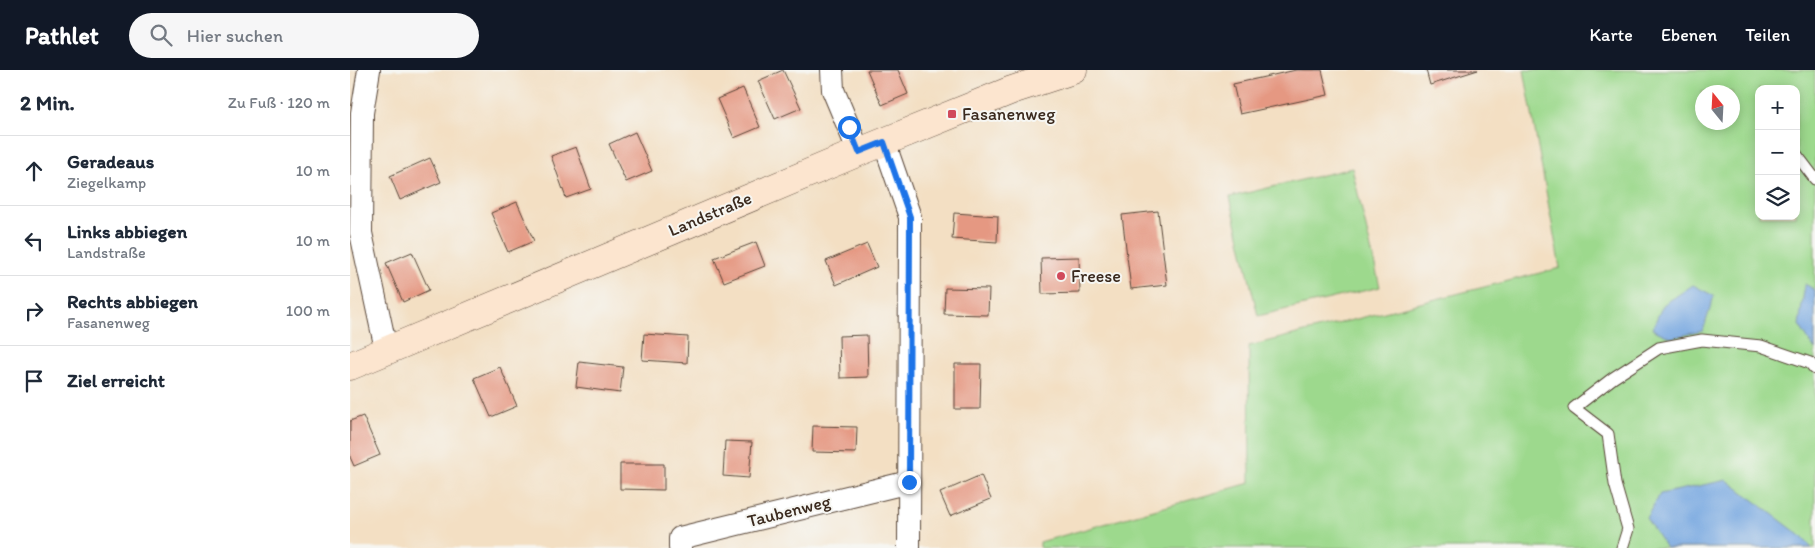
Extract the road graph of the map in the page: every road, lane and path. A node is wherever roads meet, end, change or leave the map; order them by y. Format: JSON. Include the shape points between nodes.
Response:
{"nodes":[{"id":1,"x":369,"y":70,"type":"edge"},
{"id":2,"x":832,"y":70,"type":"edge"},
{"id":3,"x":1073,"y":70,"type":"edge"},
{"id":4,"x":884,"y":142,"type":"junction"},
{"id":5,"x":859,"y":152,"type":"junction"},
{"id":6,"x":1800,"y":159,"type":"edge"},
{"id":7,"x":1815,"y":179,"type":"edge"},
{"id":8,"x":386,"y":349,"type":"junction"},
{"id":9,"x":350,"y":366,"type":"edge"},
{"id":10,"x":1815,"y":369,"type":"edge"},
{"id":11,"x":909,"y":482,"type":"junction"},
{"id":12,"x":680,"y":548,"type":"edge"},
{"id":13,"x":909,"y":548,"type":"edge"},
{"id":14,"x":1622,"y":548,"type":"edge"}],
"edges":[{"from":1,"to":8,"type":"street","via":[[362,113],[361,233]]},
{"from":2,"to":5,"type":"street","via":[[833,90]]},
{"from":3,"to":4,"type":"street","name":"Landstraße","via":[[1012,90]]},
{"from":4,"to":5,"type":"street","name":"Landstraße"},
{"from":4,"to":11,"type":"street","via":[[910,217]]},
{"from":5,"to":8,"type":"street","name":"Landstraße"},
{"from":6,"to":7,"type":"lane"},
{"from":8,"to":9,"type":"street","name":"Landstraße"},
{"from":10,"to":14,"type":"lane","via":[[1810,362],[1761,346],[1702,340],[1659,348],[1574,408],[1608,434],[1615,484],[1628,529]]},
{"from":11,"to":12,"type":"street","name":"Taubenweg","via":[[680,538]]},
{"from":11,"to":13,"type":"street"}]}
